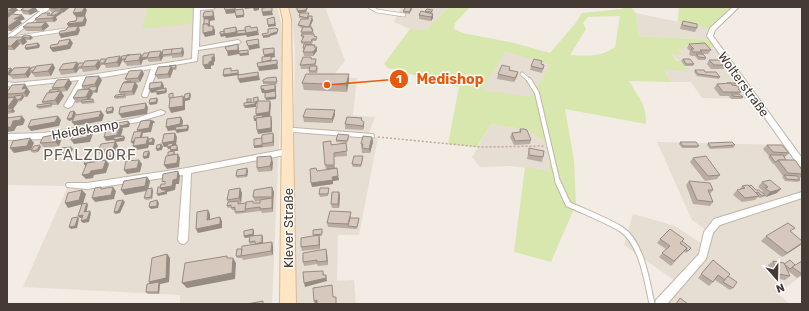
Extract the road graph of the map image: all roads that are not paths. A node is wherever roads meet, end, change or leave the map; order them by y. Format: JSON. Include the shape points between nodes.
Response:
{"nodes":[{"id":1,"x":213,"y":7,"type":"edge"},
{"id":2,"x":284,"y":7,"type":"edge"},
{"id":3,"x":370,"y":7,"type":"edge"},
{"id":4,"x":736,"y":7,"type":"edge"},
{"id":5,"x":7,"y":8,"type":"edge"},
{"id":6,"x":47,"y":8,"type":"edge"},
{"id":7,"x":197,"y":8,"type":"edge"},
{"id":8,"x":404,"y":15,"type":"edge"},
{"id":9,"x":65,"y":30,"type":"edge"},
{"id":10,"x":7,"y":39,"type":"edge"},
{"id":11,"x":238,"y":42,"type":"dead end"},
{"id":12,"x":196,"y":49,"type":"junction"},
{"id":13,"x":155,"y":67,"type":"junction"},
{"id":14,"x":522,"y":74,"type":"dead end"},
{"id":15,"x":84,"y":78,"type":"junction"},
{"id":16,"x":9,"y":84,"type":"edge"},
{"id":17,"x":7,"y":91,"type":"edge"},
{"id":18,"x":145,"y":95,"type":"dead end"},
{"id":19,"x":68,"y":106,"type":"dead end"},
{"id":20,"x":161,"y":112,"type":"dead end"},
{"id":21,"x":287,"y":131,"type":"junction"},
{"id":22,"x":372,"y":136,"type":"edge"},
{"id":23,"x":7,"y":137,"type":"edge"},
{"id":24,"x":287,"y":152,"type":"junction"},
{"id":25,"x":802,"y":164,"type":"edge"},
{"id":26,"x":187,"y":171,"type":"junction"},
{"id":27,"x":70,"y":186,"type":"dead end"},
{"id":28,"x":802,"y":195,"type":"edge"},
{"id":29,"x":183,"y":240,"type":"dead end"},
{"id":30,"x":288,"y":304,"type":"edge"},
{"id":31,"x":652,"y":304,"type":"edge"},
{"id":32,"x":660,"y":304,"type":"edge"}],
"edges":[{"from":1,"to":7,"type":"street"},
{"from":2,"to":21,"type":"street","name":"Klever Straße","via":[[287,19]]},
{"from":3,"to":8,"type":"lane","via":[[377,11]]},
{"from":4,"to":25,"type":"street","name":"Wolterstraße","via":[[712,29],[710,36]]},
{"from":5,"to":6,"type":"lane"},
{"from":6,"to":10,"type":"street"},
{"from":7,"to":12,"type":"street"},
{"from":9,"to":10,"type":"lane"},
{"from":11,"to":12,"type":"street"},
{"from":12,"to":13,"type":"street","via":[[195,60]]},
{"from":13,"to":15,"type":"street"},
{"from":13,"to":18,"type":"street"},
{"from":14,"to":31,"type":"lane","via":[[537,93],[559,186],[568,204],[622,230],[636,247],[644,266]]},
{"from":15,"to":16,"type":"street"},
{"from":15,"to":19,"type":"street"},
{"from":16,"to":17,"type":"street"},
{"from":20,"to":23,"type":"street","name":"Heidekamp","via":[[138,120],[44,136]]},
{"from":21,"to":22,"type":"lane"},
{"from":21,"to":24,"type":"street","name":"Klever Straße"},
{"from":24,"to":26,"type":"street"},
{"from":24,"to":30,"type":"street","name":"Klever Straße"},
{"from":26,"to":27,"type":"street","via":[[87,186]]},
{"from":26,"to":29,"type":"street"},
{"from":28,"to":32,"type":"street","via":[[717,222],[709,232],[703,256]]}]}
